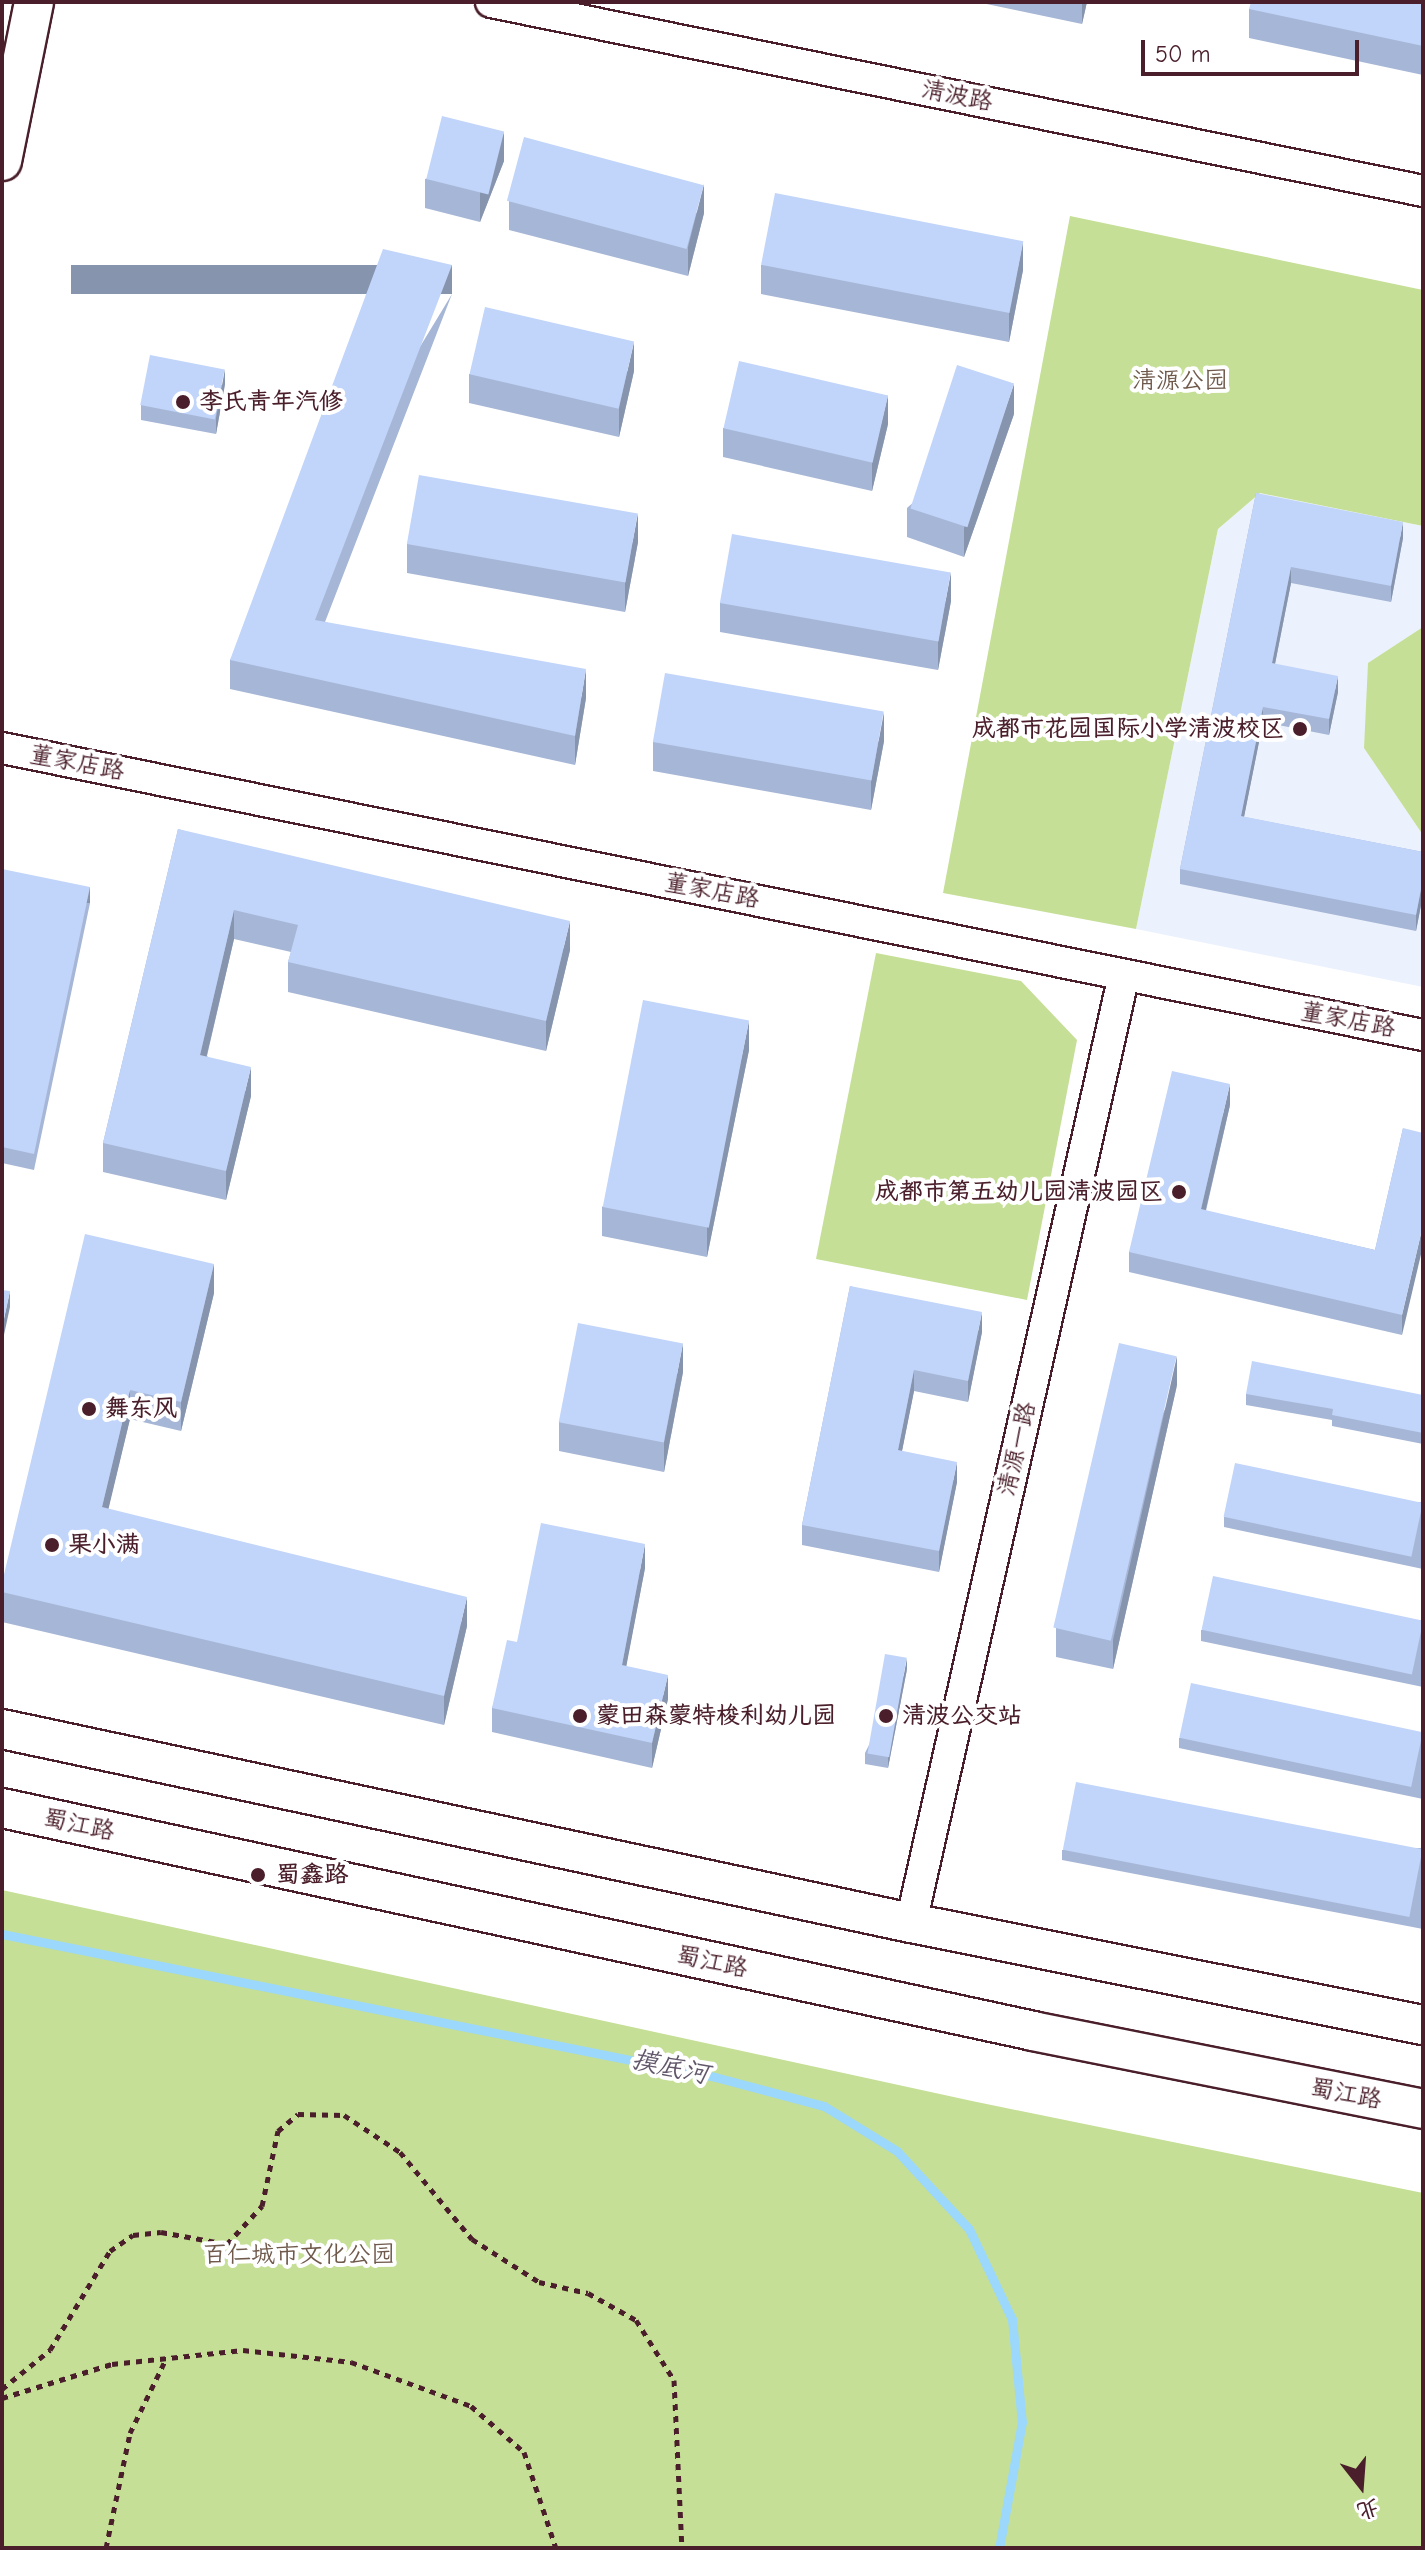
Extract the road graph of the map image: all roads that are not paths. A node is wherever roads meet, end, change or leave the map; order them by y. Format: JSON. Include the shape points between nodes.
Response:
{"nodes":[{"id":1,"x":34,"y":2,"type":"edge"},
{"id":2,"x":491,"y":2,"type":"edge"},
{"id":3,"x":2,"y":161,"type":"edge"},
{"id":4,"x":1423,"y":191,"type":"edge"},
{"id":5,"x":2,"y":748,"type":"edge"},
{"id":6,"x":1124,"y":975,"type":"junction"},
{"id":7,"x":1423,"y":1035,"type":"edge"},
{"id":8,"x":2,"y":1729,"type":"edge"},
{"id":9,"x":2,"y":1808,"type":"edge"},
{"id":10,"x":911,"y":1923,"type":"junction"},
{"id":11,"x":1423,"y":2025,"type":"edge"},
{"id":12,"x":1423,"y":2109,"type":"edge"}],
"edges":[{"from":1,"to":3,"type":"street"},
{"from":2,"to":4,"type":"street","name":"清波路"},
{"from":5,"to":6,"type":"street","name":"董家店路"},
{"from":6,"to":7,"type":"street","name":"董家店路"},
{"from":6,"to":10,"type":"street","name":"清源一路"},
{"from":8,"to":10,"type":"street"},
{"from":9,"to":12,"type":"street","name":"蜀江路","via":[[1017,2028]]},
{"from":10,"to":11,"type":"street"}]}
